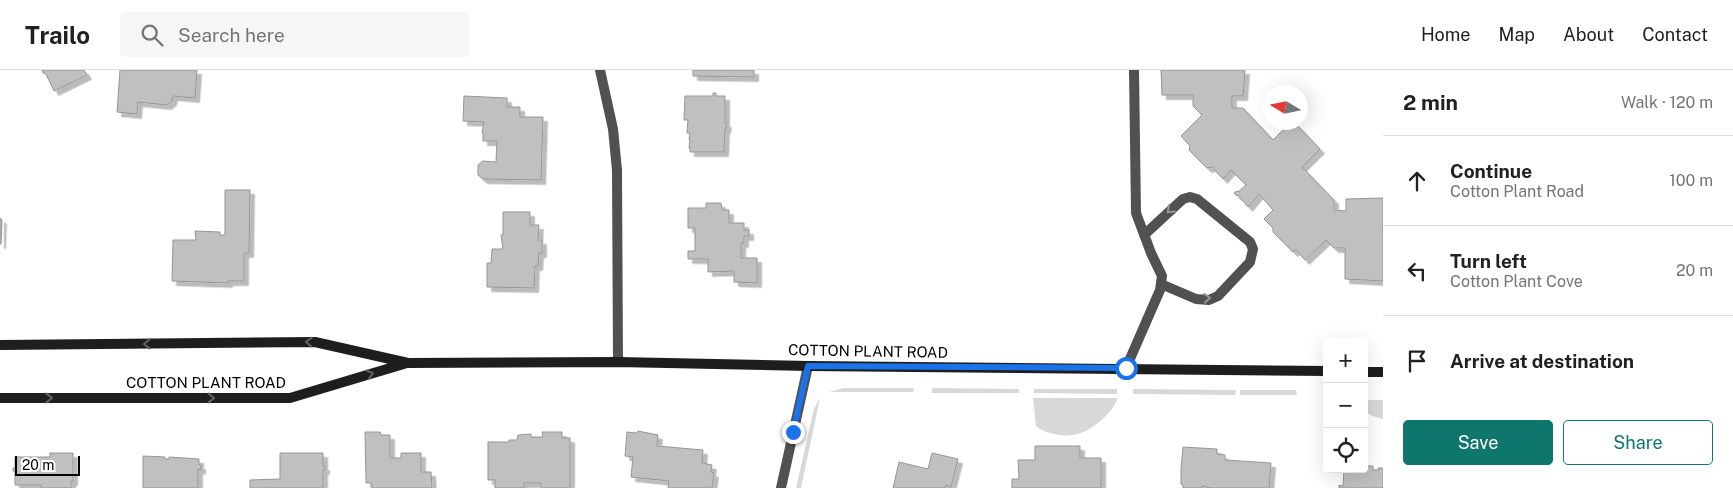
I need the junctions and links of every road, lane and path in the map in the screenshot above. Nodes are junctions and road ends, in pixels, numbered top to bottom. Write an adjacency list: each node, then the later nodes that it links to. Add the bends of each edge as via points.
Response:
1 (600, 70): 6 (street, via 613,128 616,170)
2 (1134, 70): 3 (street, via 1136,213)
3 (1144, 235): 4 (street, via 1162,276); 4 (street, one-way to 3, via 1196,299 1208,300 1218,296 1250,262 1253,249 1250,242 1196,199 1190,198 1183,199)
4 (1161, 284): 9 (street)
5 (0, 346): 7 (street, COTTON PLANT ROAD, one-way to 5, via 314,342)
6 (618, 362): 7 (street, COTTON PLANT ROAD); 8 (street, COTTON PLANT ROAD)
7 (408, 363): 13 (street, COTTON PLANT ROAD, one-way to 7, via 290,398)
8 (808, 366): 9 (street, COTTON PLANT ROAD); 14 (street)
9 (1126, 368): 10 (street, COTTON PLANT ROAD)
10 (1323, 371)
11 (1368, 372): 12 (street)
12 (1383, 372)
13 (0, 398)
14 (781, 488)

